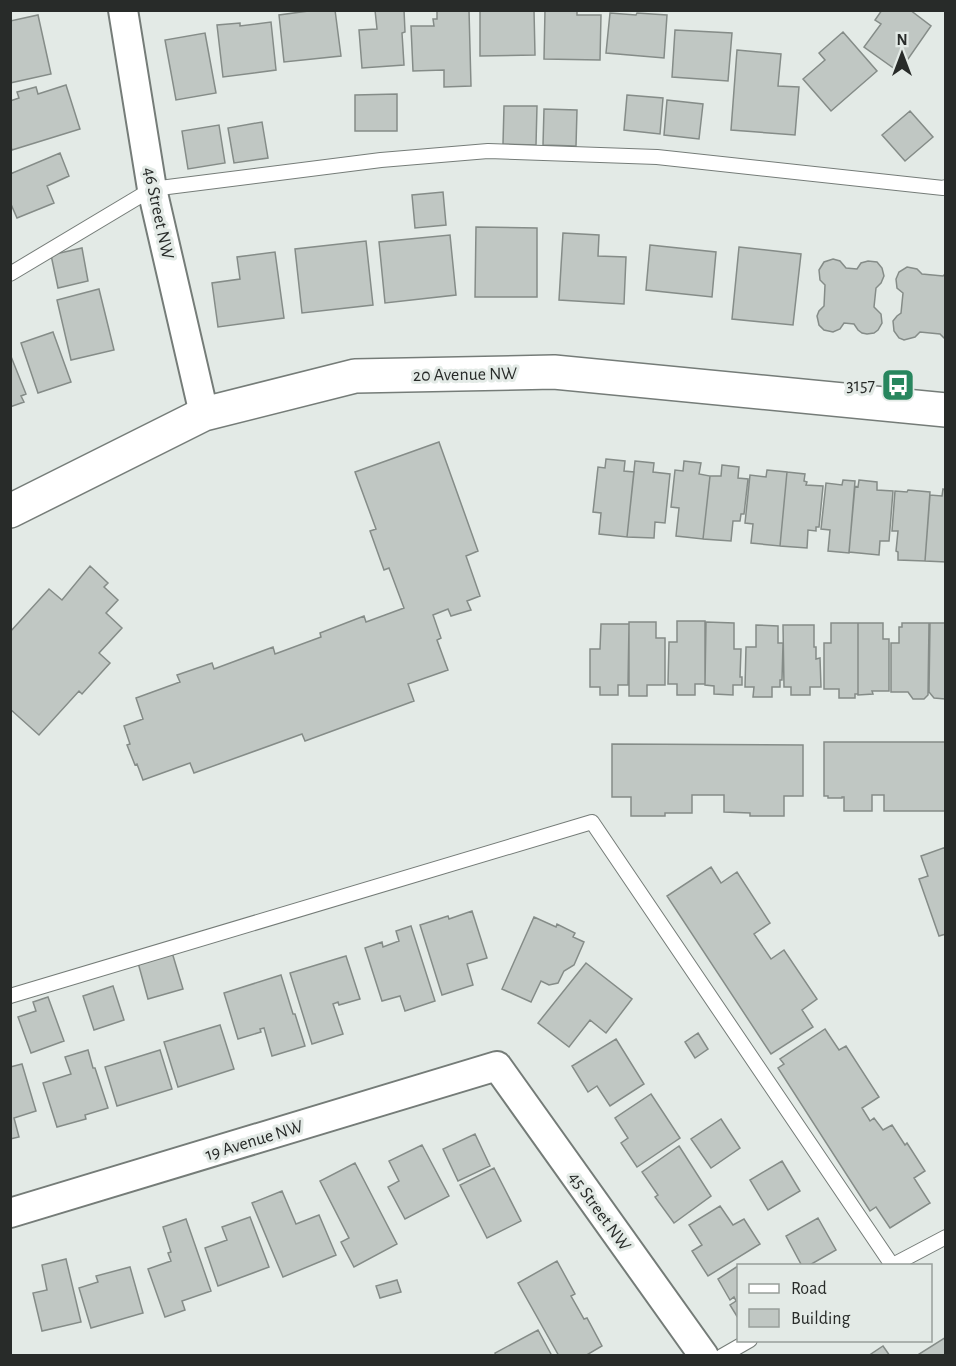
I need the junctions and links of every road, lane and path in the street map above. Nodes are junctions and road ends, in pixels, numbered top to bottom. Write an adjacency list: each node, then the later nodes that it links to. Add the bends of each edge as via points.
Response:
1 (123, 10): 3 (street, 46 Street NW)
2 (945, 187): 3 (lane, via 657,157 488,151 381,160)
3 (152, 189): 4 (lane); 6 (street, 46 Street NW)
4 (10, 274)
5 (945, 410): 6 (street, 20 Avenue NW, via 554,372 355,376)
6 (204, 414): 7 (street, 20 Avenue NW)
7 (10, 511)
8 (10, 996): 12 (lane, via 592,822)
9 (497, 1066): 10 (street, 19 Avenue NW); 15 (street, 45 Street NW)
10 (10, 1213)
11 (945, 1237): 13 (lane)
12 (891, 1264)
13 (894, 1264)
14 (748, 1342): 16 (lane)
15 (704, 1356)
16 (722, 1356)

